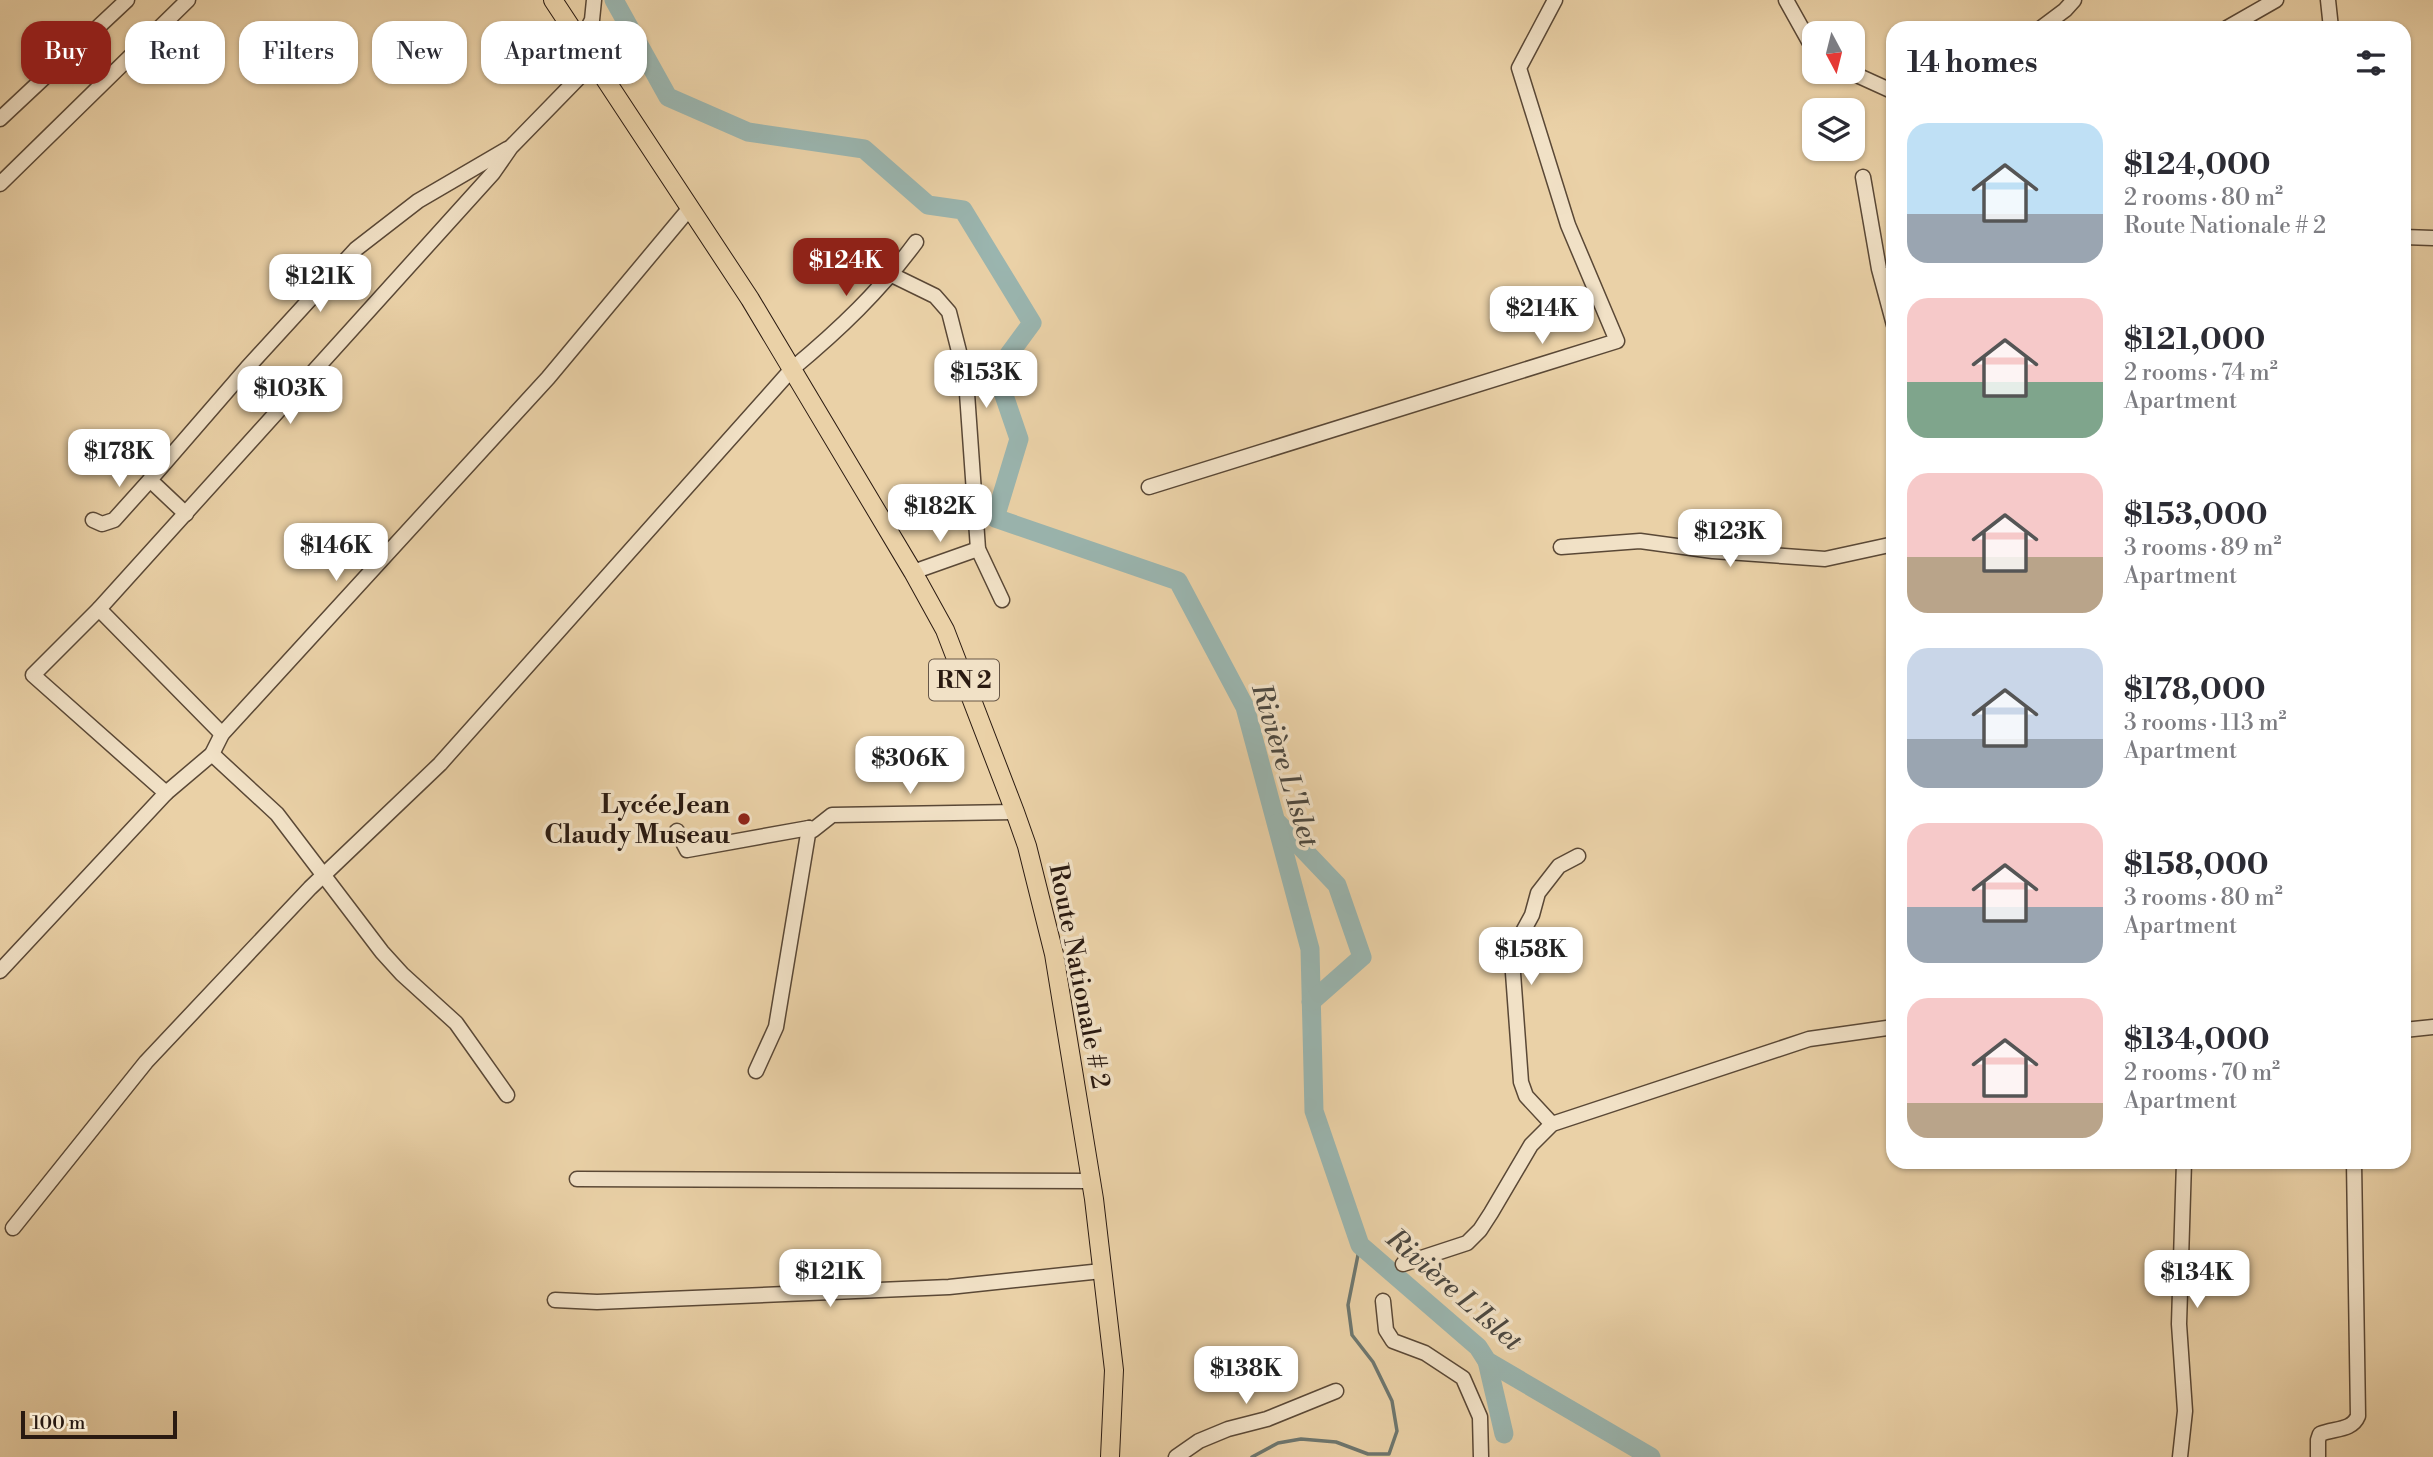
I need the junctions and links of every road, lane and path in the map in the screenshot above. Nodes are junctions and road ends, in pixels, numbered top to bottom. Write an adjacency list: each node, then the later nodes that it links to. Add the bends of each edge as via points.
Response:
1 (127, 0): 20 (street)
2 (188, 0): 23 (street)
3 (553, 0): 10 (main road, Route Nationale # 2 / RN 2)
4 (594, 0): 11 (street)
5 (1555, 0): 32 (street, via 1519,68 1568,225 1617,341)
6 (1786, 0): 15 (street)
7 (2074, 0): 12 (street)
8 (2276, 0): 13 (street)
9 (2328, 0): 14 (street)
10 (566, 21)
11 (591, 21)
12 (2050, 21)
13 (2239, 21)
14 (2330, 21)
15 (1802, 29)
16 (1866, 79): 19 (street)
17 (572, 84): 21 (street)
18 (607, 84): 24 (main road, Route Nationale # 2 / RN 2)
19 (1886, 88)
20 (0, 119)
21 (511, 147): 31 (street, via 418,201 356,249); 33 (street, via 493,173)
22 (1863, 177): 29 (street)
23 (0, 184)
24 (689, 209): 30 (main road, Route Nationale # 2 / RN 2); 41 (street, via 548,378)
25 (2411, 237): 26 (street)
26 (2433, 238)
27 (916, 242): 28 (street)
28 (891, 275): 30 (street, via 842,328); 37 (street, via 935,296 949,312 966,379)
29 (1886, 296)
30 (792, 369): 38 (main road, Route Nationale # 2 / RN 2); 48 (street, via 440,764)
31 (150, 480): 33 (street); 34 (street, via 114,520 102,524)
32 (1149, 487)
33 (186, 514): 40 (street)
34 (93, 520)
35 (1886, 546): 36 (street, via 1825,559 1640,541)
36 (1562, 547)
37 (978, 549): 38 (street); 39 (street)
38 (913, 572): 44 (main road, Route Nationale # 2 / RN 2, via 944,630)
39 (1002, 600)
40 (99, 609): 41 (street); 43 (street, via 33,675)
41 (222, 734): 42 (street)
42 (212, 754): 43 (street); 48 (street, via 277,814)
43 (166, 793): 49 (street)
44 (1014, 812): 45 (street, via 832,815 813,830); 59 (main road, Route Nationale # 2 / RN 2, via 1054,954)
45 (808, 828): 46 (street, via 687,850); 53 (street, via 776,1027)
46 (677, 831)
47 (1578, 856): 55 (street, via 1559,866 1538,893 1520,937 1513,973 1521,1082 1526,1096)
48 (324, 876): 54 (street, via 402,974 456,1023); 60 (street, via 146,1062)
49 (0, 971)
50 (2433, 1027): 52 (street)
51 (1886, 1028): 55 (street, via 1809,1039)
52 (2411, 1029)
53 (756, 1071)
54 (507, 1095)
55 (1552, 1125): 61 (street, via 1531,1145 1480,1230 1466,1243)
56 (2184, 1169): 69 (street, via 2179,1324 2185,1411)
57 (2354, 1169): 70 (street, via 2358,1416 2349,1427 2320,1434)
58 (577, 1179): 59 (street)
59 (1091, 1181): 62 (main road, Route Nationale # 2 / RN 2)
60 (13, 1228)
61 (1404, 1264)
62 (1102, 1271): 63 (street, via 949,1287); 66 (main road, Route Nationale # 2 / RN 2, via 1114,1370)
63 (555, 1300)
64 (1384, 1301): 68 (street, via 1386,1330 1393,1341 1425,1353 1463,1378 1480,1417)
65 (1336, 1391): 67 (street, via 1267,1419 1228,1429)
66 (1110, 1457)
67 (1176, 1457)
68 (1481, 1457)
69 (2180, 1457)
70 (2318, 1457)

